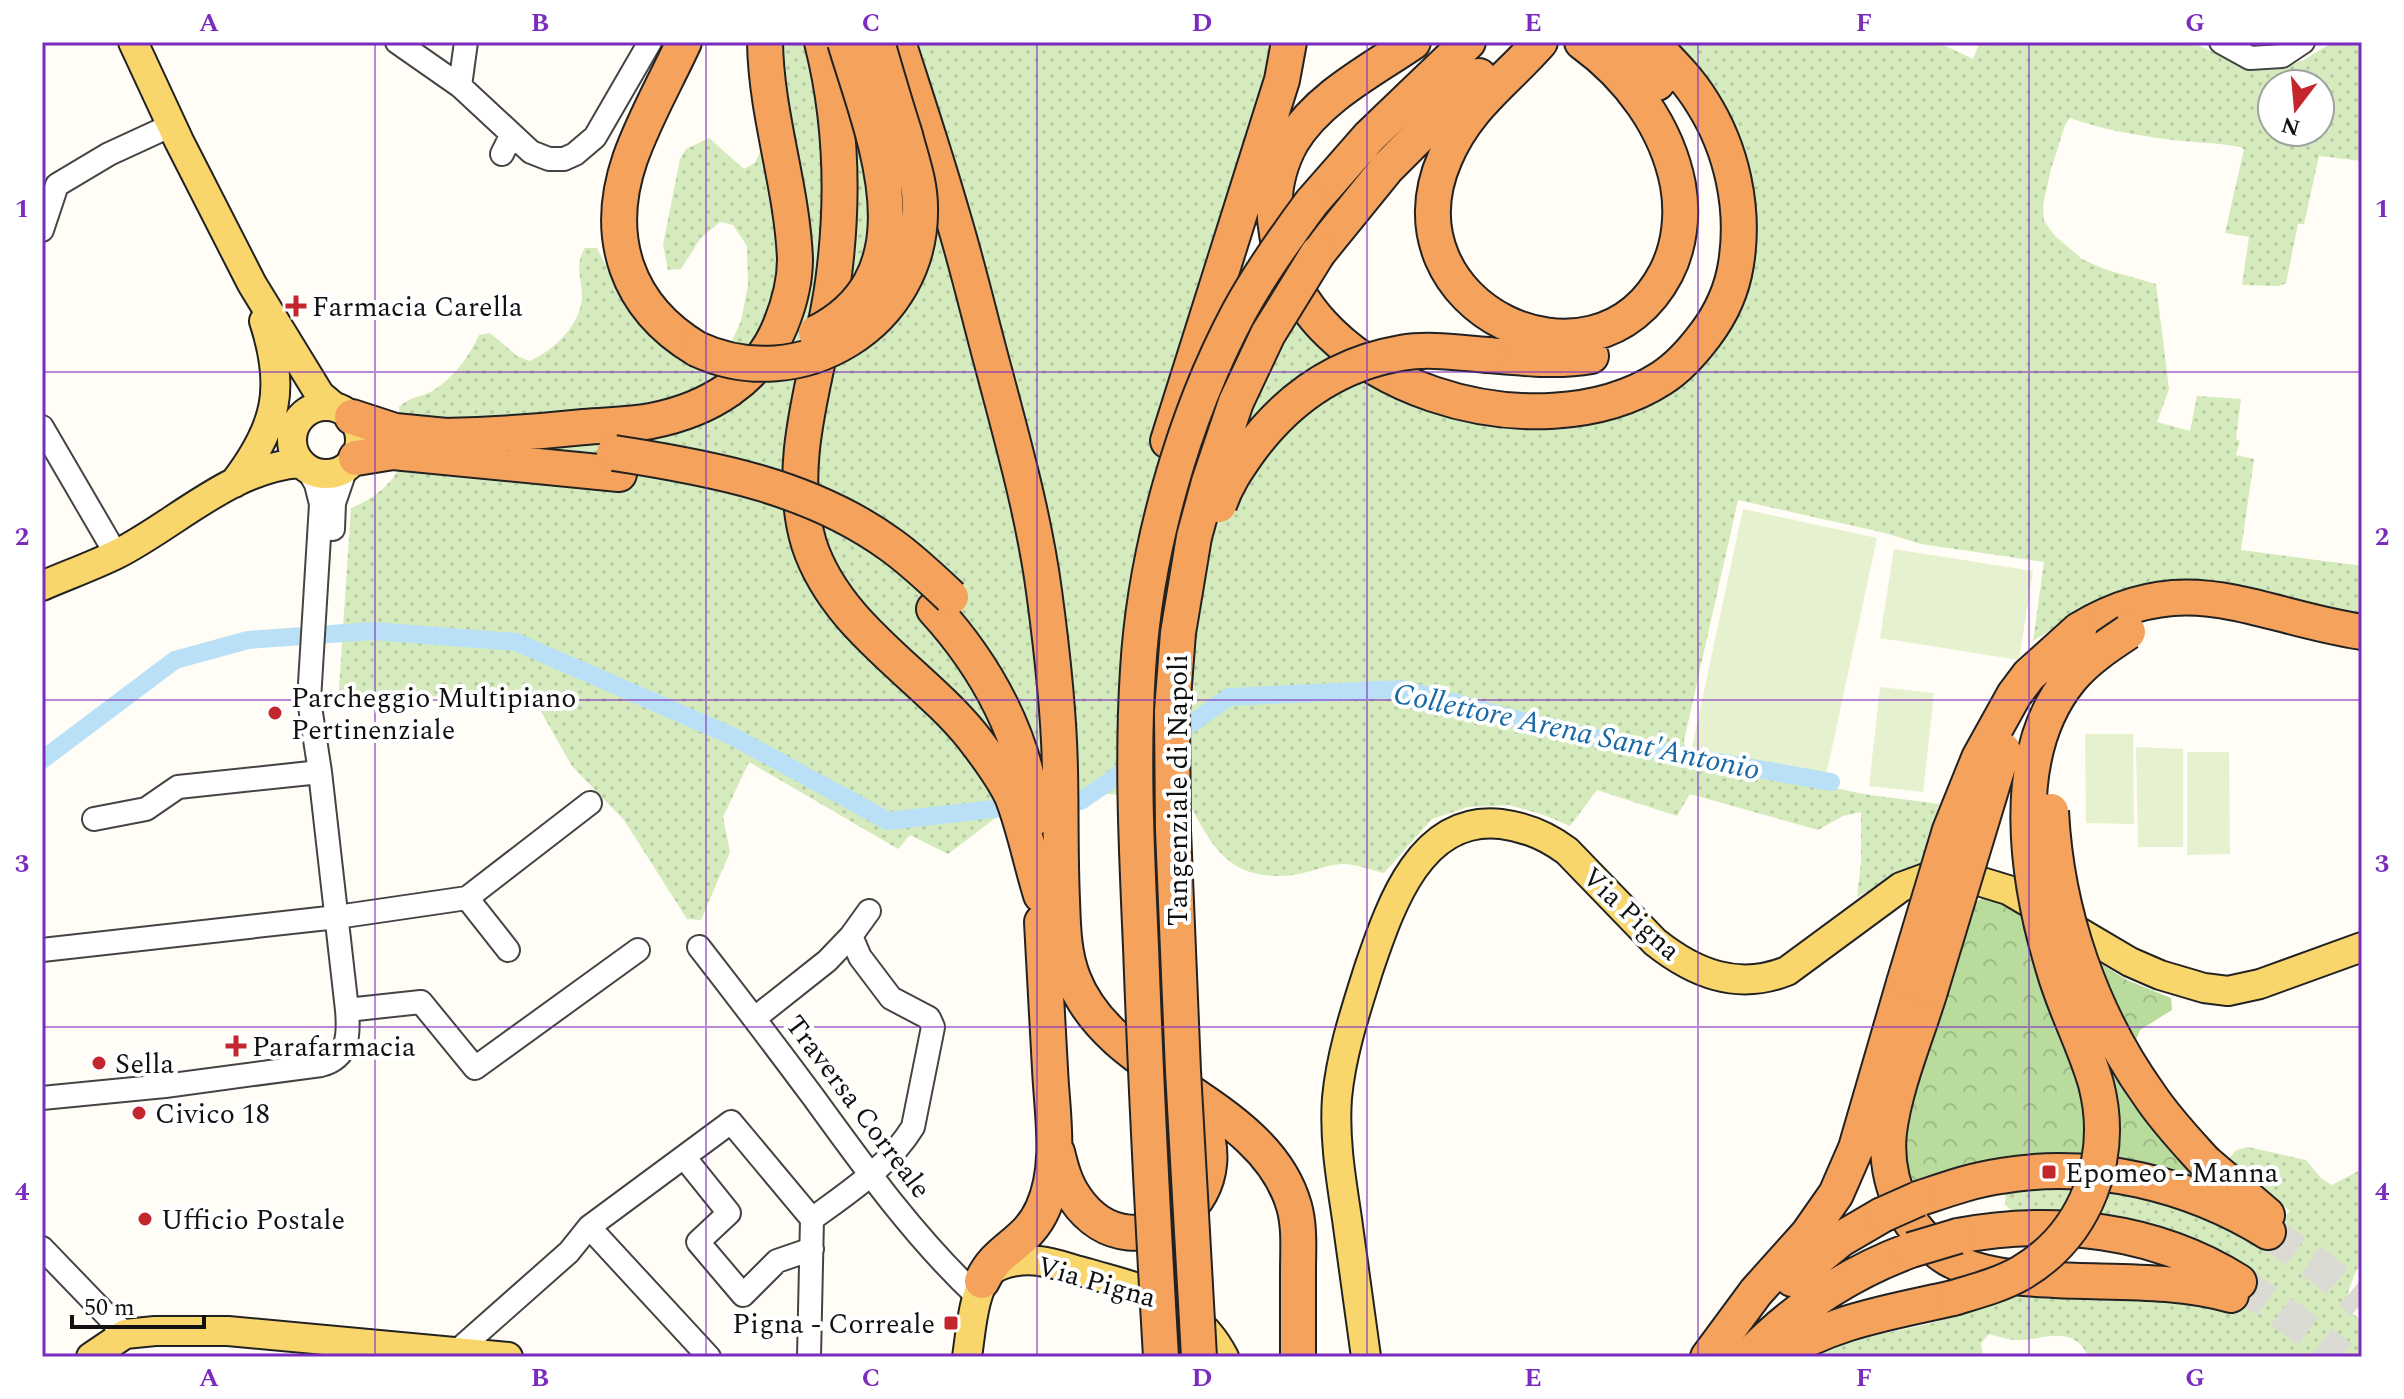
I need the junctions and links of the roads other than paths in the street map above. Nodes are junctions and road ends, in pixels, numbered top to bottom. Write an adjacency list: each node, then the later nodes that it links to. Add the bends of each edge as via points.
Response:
1 (133, 42): 23 (main road)
2 (397, 42): 22 (street)
3 (466, 42): 22 (street)
4 (650, 42): 22 (street, via 595,137 564,159 507,145)
5 (684, 42): 26 (highway, via 630,160 620,233 629,276 644,302 665,327)
6 (705, 42): 26 (highway, via 652,156 639,210 644,256 654,283)
7 (765, 42): 29 (highway, via 794,271 778,333 760,361 716,399 647,422)
8 (822, 42): 45 (highway, bridge, via 834,102 840,218 803,439 802,495 809,543 845,608 985,753 1012,797)
9 (845, 42): 26 (highway, bridge, via 886,195 884,244 872,278 837,321 798,340)
10 (877, 42): 26 (highway, bridge, via 919,191 919,227 901,284 861,331 807,359 776,365 726,361)
11 (898, 42): 44 (highway, via 954,220 1034,530 1057,708)
12 (1289, 42): 36 (highway, bridge, via 1282,80 1166,449 1148,532)
13 (1413, 42): 18 (highway, via 1316,112 1292,142 1273,202 1281,257 1304,306 1363,361 1449,399 1542,411 1622,397 1664,377 1697,346 1721,310 1736,270 1737,195 1721,139 1702,102)
14 (1468, 42): 36 (highway, Tangenziale di Napoli, bridge, via 1369,137 1312,202 1239,311 1209,374 1170,486)
15 (1540, 42): 21 (highway)
16 (1582, 42): 21 (highway, via 1650,113 1670,155 1679,195 1679,233 1659,286 1634,312 1603,329 1566,337 1527,332 1476,305 1443,262 1434,228 1445,159)
17 (1623, 42): 39 (highway, bridge, via 1669,101 1697,165 1701,239 1683,290 1661,318 1609,352 1567,359 1403,352 1358,365 1290,404 1234,472 1220,500)
18 (1651, 42)
19 (2221, 42): 20 (street, via 2250,58 2282,56)
20 (2303, 42)
21 (1508, 57): 39 (highway, Tangenziale di Napoli, bridge, via 1387,168 1318,253 1268,334 1236,402 1209,482 1182,602)
22 (460, 86)
23 (172, 125): 24 (street, via 57,185); 25 (main road)
24 (42, 230)
25 (252, 284): 27 (main road, via 320,395); 32 (main road, via 270,340 277,387 261,442)
26 (703, 340)
27 (342, 412): 29 (highway, via 395,431); 30 (main road, via 358,427 360,437); 31 (main road, via 322,406 296,423 291,444)
28 (42, 427): 33 (street)
29 (444, 436): 44 (highway, bridge, via 614,453 747,478 814,502 889,543 951,597 1009,675 1041,750)
30 (351, 463): 31 (main road, via 327,475); 40 (street, via 334,503 322,701); 45 (highway, via 393,452 676,483 789,514 866,554 911,586 943,618 999,701 1029,783)
31 (304, 466): 32 (main road, via 270,468); 40 (street, via 321,504 309,700)
32 (234, 483): 33 (main road)
33 (116, 554): 34 (main road)
34 (42, 586)
35 (2298, 620): 37 (highway, via 2203,611); 38 (highway); 55 (highway, bridge, via 2194,596 2149,601 2079,630 2029,675 1979,758 1950,830)
36 (1142, 627): 76 (highway, Tangenziale di Napoli, bridge, via 1137,833)
37 (2128, 632): 82 (highway, bridge, via 2069,699 2053,746 2055,852 2066,912 2109,1026 2149,1095 2205,1162 2272,1228 2146,1181 2049,1172 1968,1182 1918,1199 1852,1232 1813,1259); 84 (highway, bridge, via 2087,661 2059,695 2030,771 2031,847 2040,919 2101,1110 2102,1148 2095,1183 2062,1239 2019,1274 1953,1298 1846,1323)
38 (2362, 632)
39 (1175, 667): 77 (highway, Tangenziale di Napoli, bridge, via 1173,830)
40 (314, 724): 41 (street)
41 (320, 772): 43 (street, via 178,787 146,809); 48 (street)
42 (590, 803): 46 (street)
43 (94, 819)
44 (1060, 845): 58 (highway, via 1064,940 1077,986 1110,1033)
45 (1041, 895): 60 (highway)
46 (467, 898): 48 (street); 53 (street)
47 (869, 911): 49 (street)
48 (337, 917): 52 (street); 56 (street)
49 (851, 936): 57 (street); 62 (street, via 891,998 929,1018 933,1027 913,1127)
50 (699, 947): 57 (street, Traversa Correale)
51 (2362, 947): 81 (main road, Via Pigna, via 2260,984 2228,991 2204,988 2130,962 2008,890 1972,879 1931,876 1901,887 1787,971 1738,981 1700,971 1668,953 1551,839 1512,825 1459,829 1431,847 1398,895 1363,986 1337,1096 1339,1159)
52 (42, 950)
53 (508, 950)
54 (638, 950): 56 (street, via 475,1068 421,1002)
55 (1917, 987): 82 (highway, via 1836,1194); 83 (highway, bridge, via 1889,1131 1888,1163 1895,1194 1912,1226 1951,1261 1992,1274 2235,1289 2221,1271 2178,1251 2099,1231 2033,1227 1958,1236 1911,1250 1867,1268 1780,1326)
56 (347, 1010): 59 (street, via 348,1043 329,1063)
57 (755, 1018): 62 (street, Traversa Correale)
58 (1166, 1075): 60 (highway, bridge, via 1192,1105 1210,1148 1208,1173 1196,1201 1178,1220 1140,1232 1105,1224 1074,1197); 67 (highway, via 1250,1139 1281,1176 1295,1211)
59 (42, 1098)
60 (1054, 1141): 68 (highway, via 1044,1207 1026,1235 992,1261)
61 (684, 1157): 63 (street, via 731,1122); 64 (street); 66 (street, via 729,1213 698,1242 743,1295 777,1261)
62 (870, 1176): 63 (street); 68 (street, Traversa Correale, via 957,1278)
63 (812, 1219): 66 (street)
64 (589, 1227): 70 (street, via 569,1252); 73 (street)
65 (42, 1248): 69 (street)
66 (812, 1249): 74 (street)
67 (1298, 1264): 79 (highway); 80 (highway)
68 (980, 1289): 75 (main road); 78 (main road, Via Pigna, via 1003,1264 1037,1260 1166,1299 1208,1333)
69 (125, 1334): 70 (main road, via 228,1331); 71 (main road)
70 (456, 1352): 72 (main road)
71 (91, 1357)
72 (508, 1357)
73 (709, 1357)
74 (809, 1357)
75 (967, 1357)
76 (1161, 1357)
77 (1199, 1357)
78 (1224, 1357)
79 (1298, 1357)
80 (1311, 1357)
81 (1366, 1357)
82 (1709, 1357)
83 (1748, 1357)
84 (1776, 1357)

